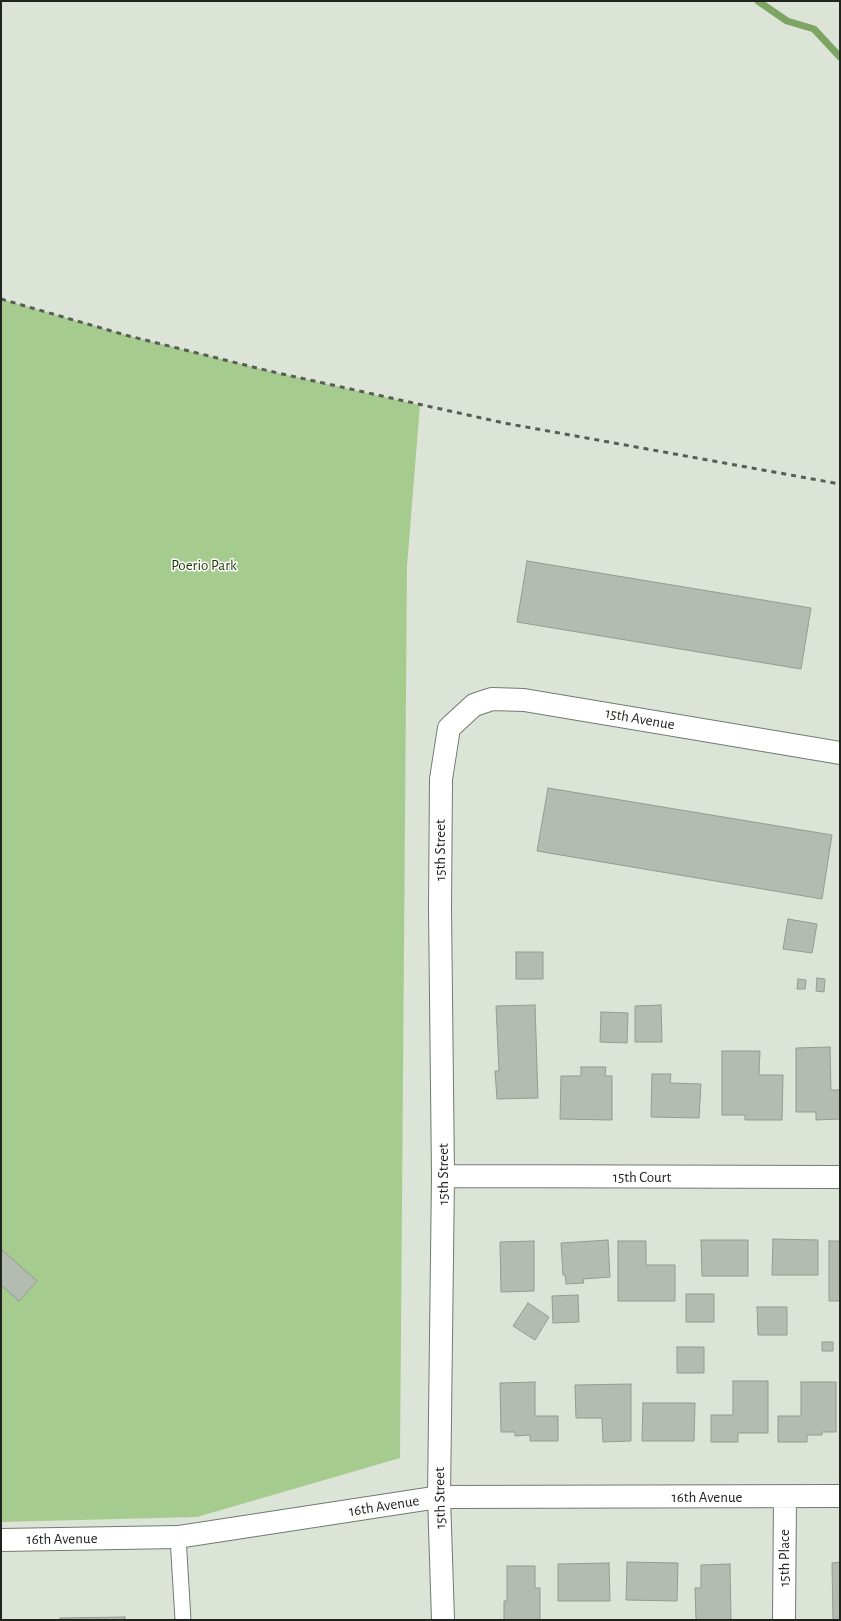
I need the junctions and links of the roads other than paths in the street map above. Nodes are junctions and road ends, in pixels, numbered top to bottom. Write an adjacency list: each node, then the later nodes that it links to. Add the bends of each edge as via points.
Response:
1 (449, 728): 2 (street, 15th Avenue, via 474,705 492,699 524,700); 3 (street, 15th Street, via 441,779)
2 (840, 753)
3 (443, 1176): 4 (street, 15th Court); 6 (street, 15th Street)
4 (840, 1177)
5 (840, 1496): 7 (street, 16th Avenue)
6 (439, 1497): 7 (street, 16th Avenue); 8 (street, 16th Avenue); 11 (street, 15th Street)
7 (785, 1497): 12 (street, 15th Place)
8 (178, 1537): 9 (street, 16th Avenue); 10 (lane)
9 (1, 1540)
10 (183, 1620)
11 (443, 1620)
12 (784, 1620)

